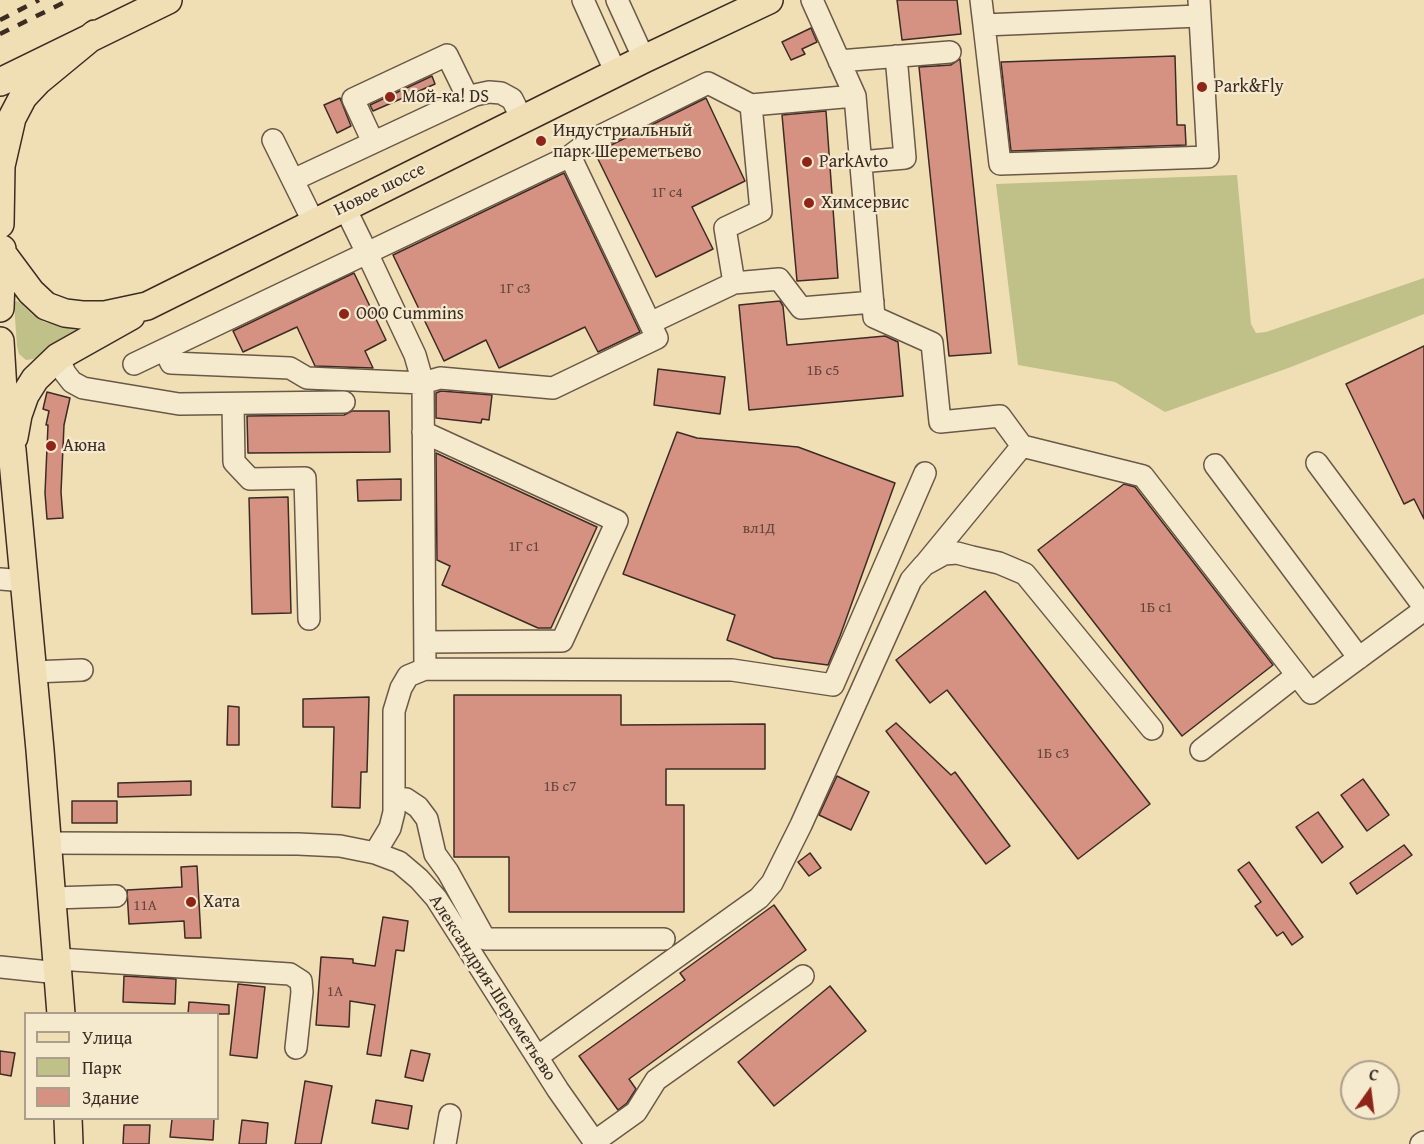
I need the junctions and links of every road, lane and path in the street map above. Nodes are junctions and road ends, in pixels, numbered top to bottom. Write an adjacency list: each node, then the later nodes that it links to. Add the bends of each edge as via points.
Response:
1 (168, 0): 9 (main road)
2 (583, 0): 14 (street)
3 (617, 0): 12 (street)
4 (769, 0): 12 (main road, Новое шоссе)
5 (812, 0): 13 (street)
6 (981, 0): 8 (street)
7 (1199, 8): 8 (street); 8 (street, via 1208,157 1000,164)
8 (984, 25)
9 (95, 34): 15 (main road); 27 (main road, via 38,81 23,97 12,118 1,166)
10 (950, 52): 11 (street)
11 (896, 56): 13 (street); 23 (street, via 905,158)
12 (644, 59): 14 (main road, Новое шоссе)
13 (839, 61): 16 (street)
14 (616, 73): 19 (main road, Новое шоссе)
15 (0, 82)
16 (855, 96): 18 (street); 23 (street)
17 (468, 98): 19 (street, via 501,93 512,99); 21 (street); 21 (street, via 447,55 353,99)
18 (751, 105): 22 (street, via 708,83 590,141); 29 (street, via 761,211 725,228)
19 (522, 120): 25 (main road, Новое шоссе)
20 (273, 140): 24 (street)
21 (373, 142): 24 (street)
22 (570, 156): 28 (street); 33 (street)
23 (861, 162): 30 (street)
24 (292, 180): 26 (street)
25 (345, 208): 26 (main road, Новое шоссе); 28 (street)
26 (314, 223): 31 (main road, Новое шоссе)
27 (1, 235): 31 (main road, Новое шоссе, via 31,292 46,306 82,315 105,315); 32 (main road)
28 (367, 253): 35 (street); 38 (street, via 415,355)
29 (734, 283): 30 (street, via 779,279 801,309); 33 (street)
30 (873, 302): 42 (street, via 874,317 932,343 940,422 1000,416)
31 (147, 306): 36 (main road)
32 (0, 308)
33 (650, 323): 38 (street, via 657,338 553,388 440,378)
34 (0, 341): 43 (main road)
35 (165, 350): 37 (street); 38 (street, via 171,363 290,368 307,378)
36 (58, 357): 40 (street, via 72,382 83,388 179,404); 43 (main road, via 25,395)
37 (134, 364)
38 (423, 383): 41 (street)
39 (344, 402): 40 (street)
40 (233, 404): 50 (street, via 234,462 250,479 305,478)
41 (423, 432): 51 (street); 51 (street, via 617,521 562,640)
42 (1022, 446): 47 (street); 56 (street, via 1143,476)
43 (8, 456): 48 (main road)
44 (1317, 463): 49 (street)
45 (1215, 465): 52 (street)
46 (925, 473): 53 (street, via 833,685 732,670)
47 (924, 565): 57 (street, via 944,554 957,553 1025,574); 70 (street, via 911,580 772,883 759,898)
48 (12, 580): 55 (main road)
49 (1424, 608): 52 (street)
50 (309, 619)
51 (425, 642): 53 (street)
52 (1359, 658): 56 (street, via 1311,693)
53 (425, 669): 59 (street, via 408,676 394,711)
54 (81, 670): 55 (street)
55 (33, 672): 60 (main road)
56 (1297, 675): 58 (street)
57 (1152, 729)
58 (1201, 750)
59 (394, 798): 61 (street, via 390,828); 64 (street, via 406,799 427,819 435,854 485,939)
60 (48, 843): 61 (street, Александрия-Шереметьево, via 298,844); 63 (main road)
61 (375, 853): 70 (street, Александрия-Шереметьево, via 399,862 436,898)
62 (116, 896): 63 (street)
63 (53, 898): 66 (main road)
64 (664, 939)
65 (0, 966): 66 (street)
66 (58, 966): 68 (main road); 69 (street, via 290,974 301,981 302,992)
67 (803, 976): 73 (street, via 656,1080 636,1112)
68 (61, 1012)
69 (296, 1048)
70 (537, 1057): 73 (street, Александрия-Шереметьево)
71 (450, 1115): 75 (street)
72 (68, 1120): 74 (main road)
73 (595, 1143)
74 (69, 1144)
75 (445, 1144)

